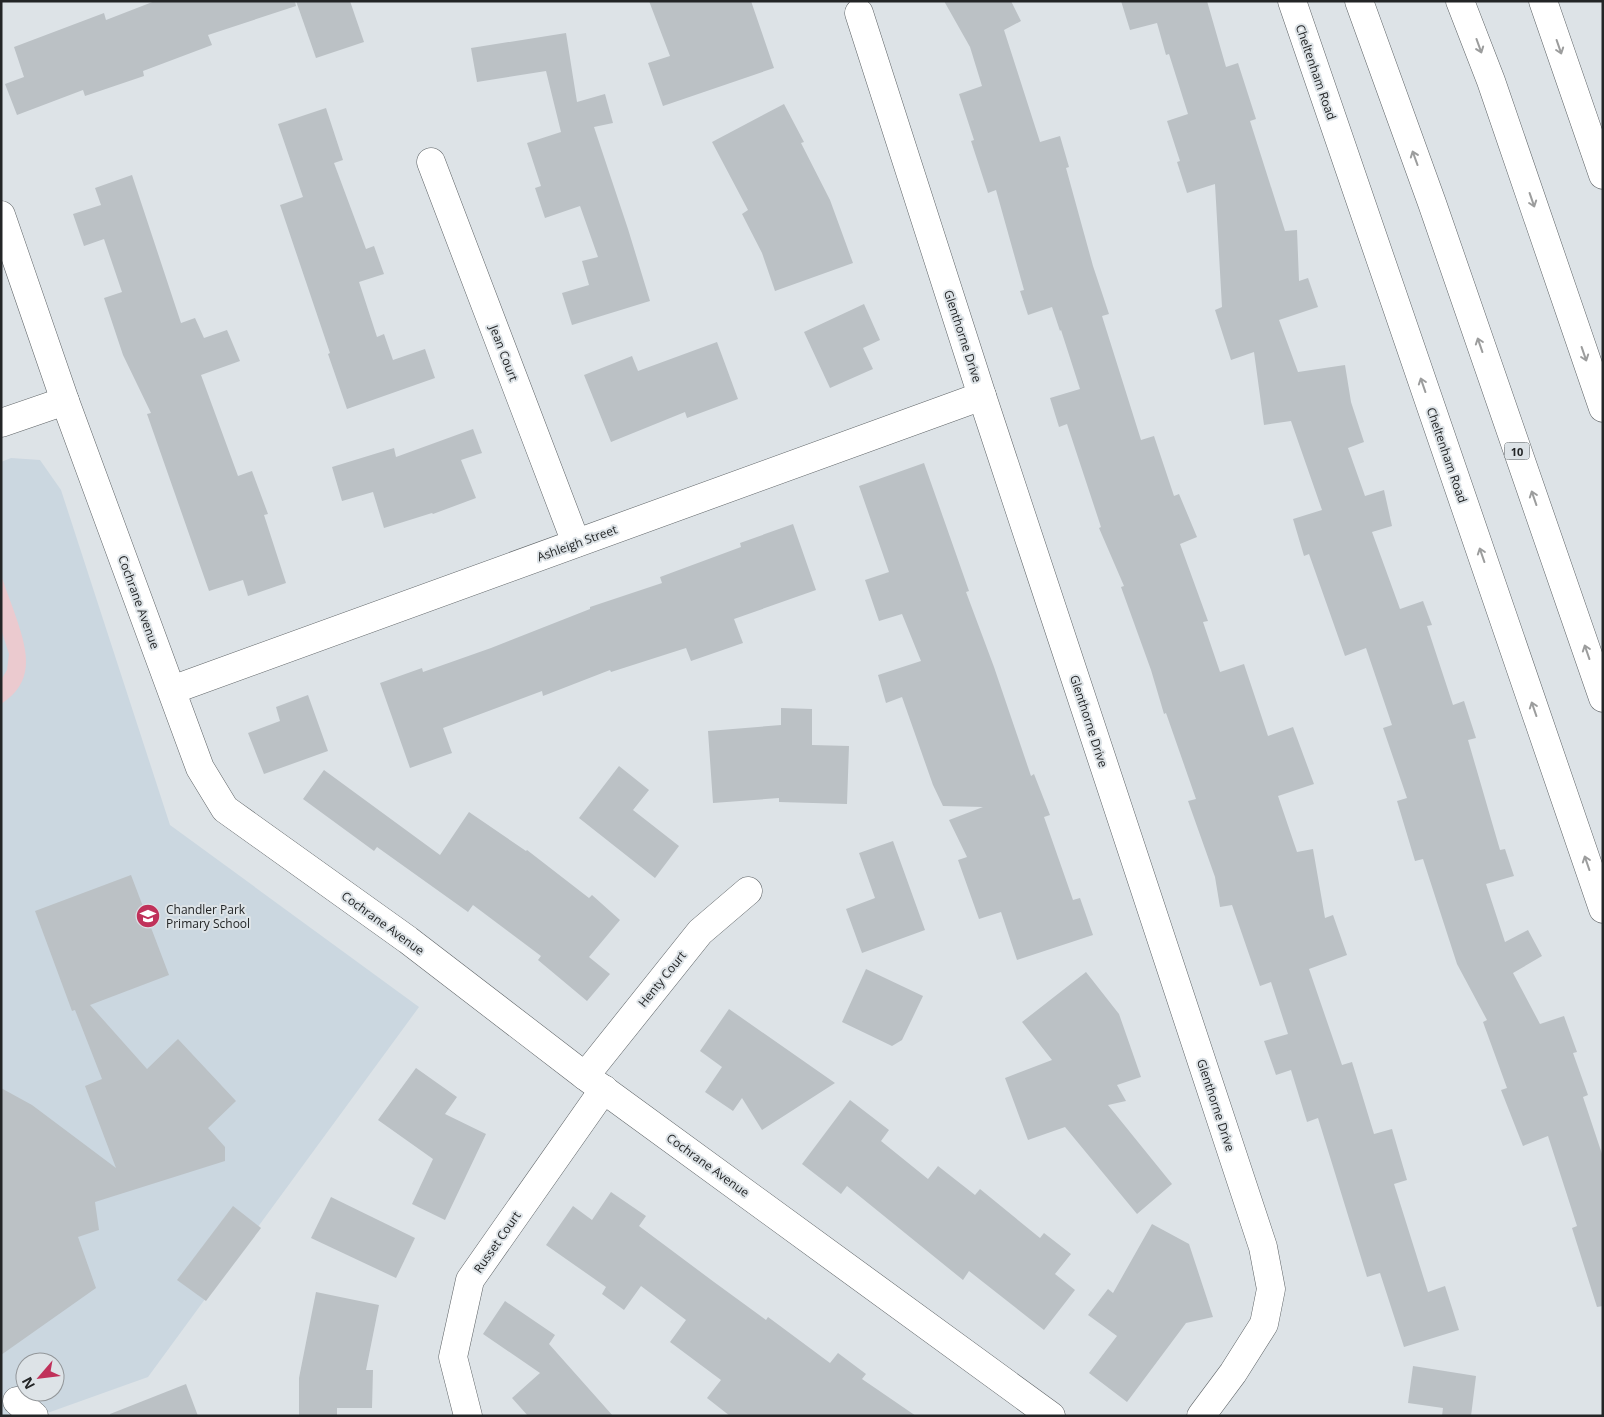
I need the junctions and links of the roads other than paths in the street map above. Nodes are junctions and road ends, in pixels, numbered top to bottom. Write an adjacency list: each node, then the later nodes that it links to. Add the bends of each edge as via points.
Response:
1 (1292, 1): 17 (street, Cheltenham Road, one-way to 1)
2 (1359, 1): 15 (street, 10, one-way to 2)
3 (1460, 1): 11 (street, one-way to 11, via 1491,81)
4 (1543, 1): 7 (street, one-way to 7)
5 (859, 13): 9 (street, Glenthorne Drive)
6 (431, 162): 13 (street, Jean Court)
7 (1603, 175)
8 (1, 215): 10 (street, Cochrane Avenue)
9 (982, 396): 13 (street, Ashleigh Street); 21 (street, Glenthorne Drive, via 1263,1247 1271,1289 1264,1324)
10 (65, 401): 12 (street); 14 (street, Cochrane Avenue)
11 (1603, 408)
12 (1, 424)
13 (576, 543): 14 (street, Ashleigh Street)
14 (172, 690): 18 (street, Cochrane Avenue, via 200,768 225,809 408,940)
15 (1603, 698)
16 (748, 891): 18 (street, Henty Court, via 700,932)
17 (1603, 909)
18 (594, 1083): 19 (street, Russet Court, via 470,1280 453,1356); 20 (street, Cochrane Avenue)
19 (468, 1416)
20 (1051, 1416)
21 (1201, 1416)

